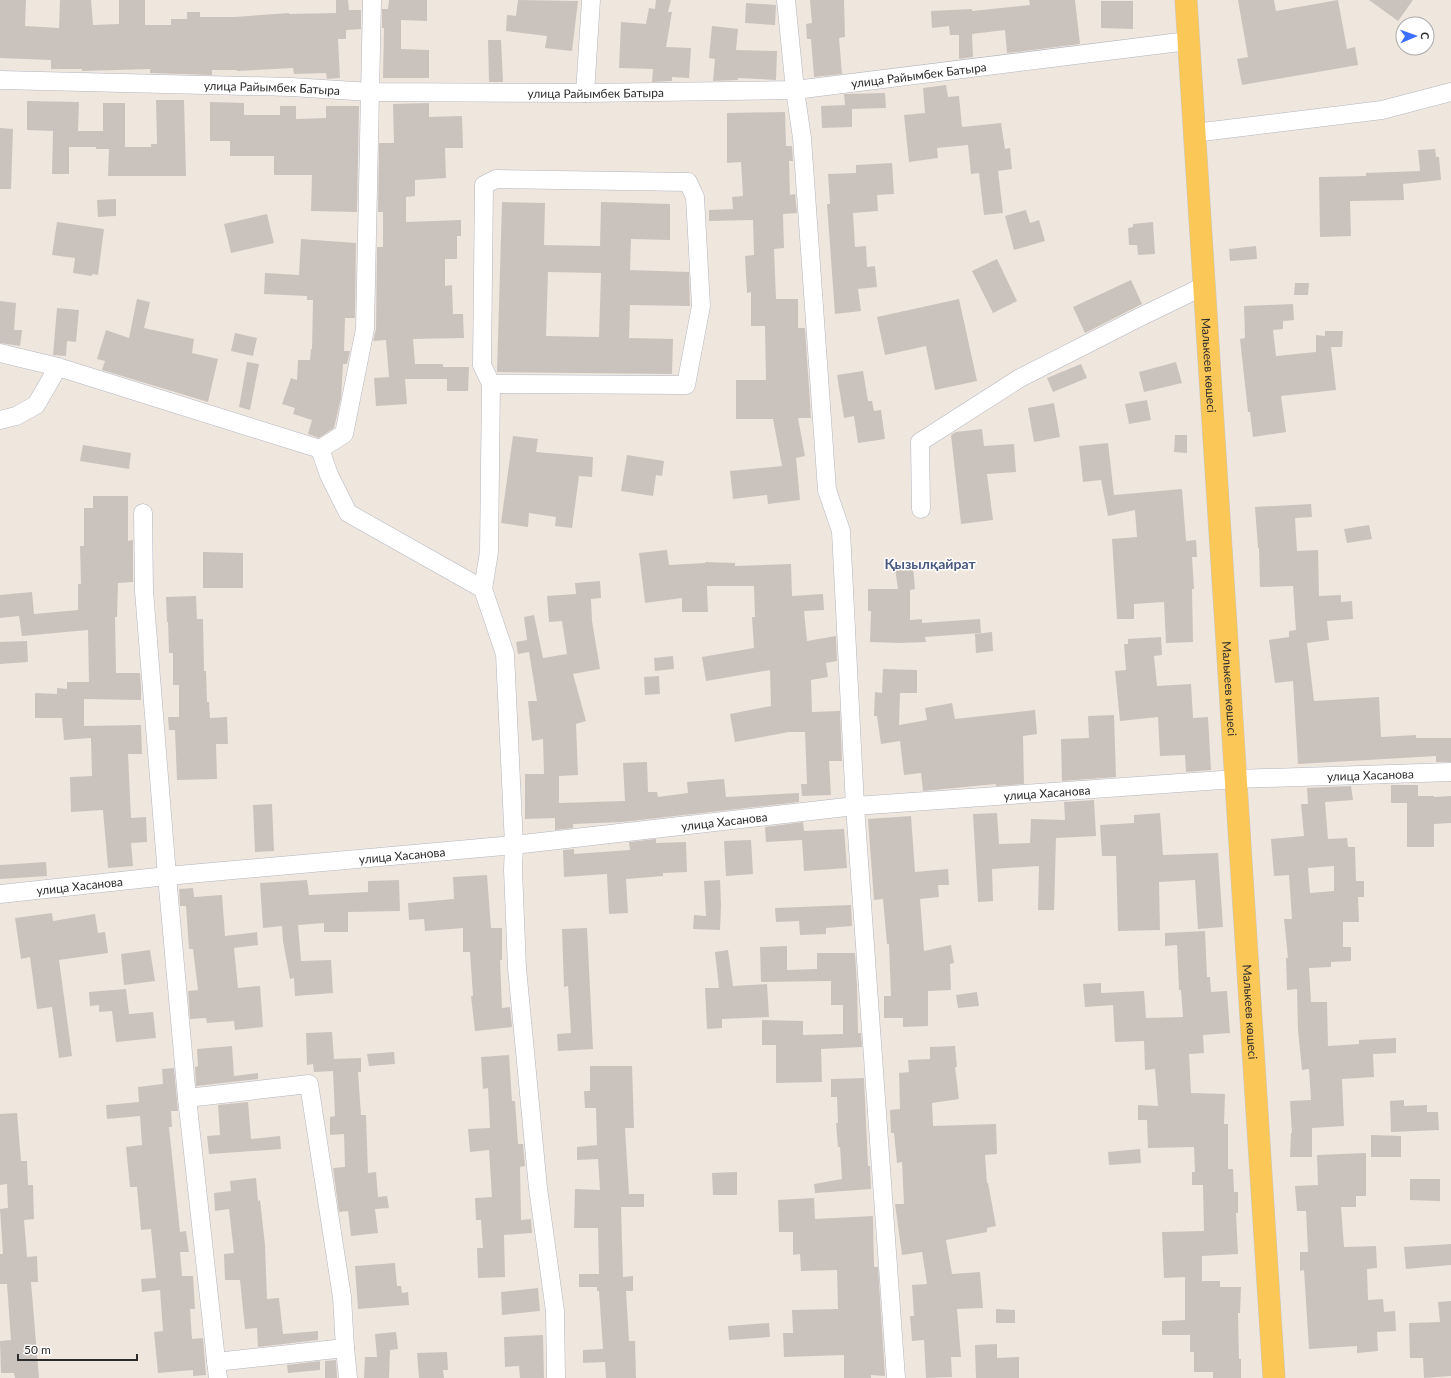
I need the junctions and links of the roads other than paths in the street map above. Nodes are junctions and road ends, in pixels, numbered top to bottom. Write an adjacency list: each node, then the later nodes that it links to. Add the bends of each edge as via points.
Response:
1 (372, 0): 8 (street)
2 (591, 0): 10 (street)
3 (786, 0): 7 (street)
4 (1186, 0): 5 (main road, Малькеев көшесі)
5 (1188, 42): 7 (street, улица Райымбек Батыра); 11 (main road, Малькеев көшесі)
6 (0, 80): 8 (street, улица Райымбек Батыра, via 291,87)
7 (795, 90): 10 (street, улица Райымбек Батыра); 23 (street, via 802,138 826,490 841,531)
8 (371, 92): 10 (street, улица Райымбек Батыра); 17 (street, via 365,330 344,434)
9 (1451, 92): 11 (street, via 1382,110)
10 (585, 93)
11 (1194, 133): 12 (main road, Малькеев көшесі)
12 (1204, 286): 18 (street, via 1020,378 920,442); 22 (main road, Малькеев көшесі)
13 (0, 353): 14 (street)
14 (58, 367): 16 (street, via 36,405 16,416); 17 (street)
15 (491, 384): 15 (street, via 482,365 484,185 496,179 688,182 695,197 701,306 686,385); 20 (street, via 489,552)
16 (0, 420)
17 (320, 449): 20 (street, via 329,475 348,513)
18 (921, 509)
19 (144, 513): 25 (street, via 144,591)
20 (483, 589): 24 (street, via 505,654)
21 (1451, 772): 22 (street, улица Хасанова)
22 (1236, 779): 23 (street, улица Хасанова); 33 (main road, Малькеев көшесі)
23 (855, 806): 24 (street, улица Хасанова); 32 (street)
24 (514, 845): 25 (street, улица Хасанова); 31 (street, via 517,968 538,1188 555,1311)
25 (167, 876): 26 (street, улица Хасанова); 27 (street)
26 (0, 894)
27 (187, 1098): 28 (street, via 309,1084 342,1298); 29 (street)
28 (345, 1348): 29 (street); 30 (street)
29 (217, 1370)
30 (348, 1378)
31 (556, 1378)
32 (896, 1378)
33 (1274, 1378)

